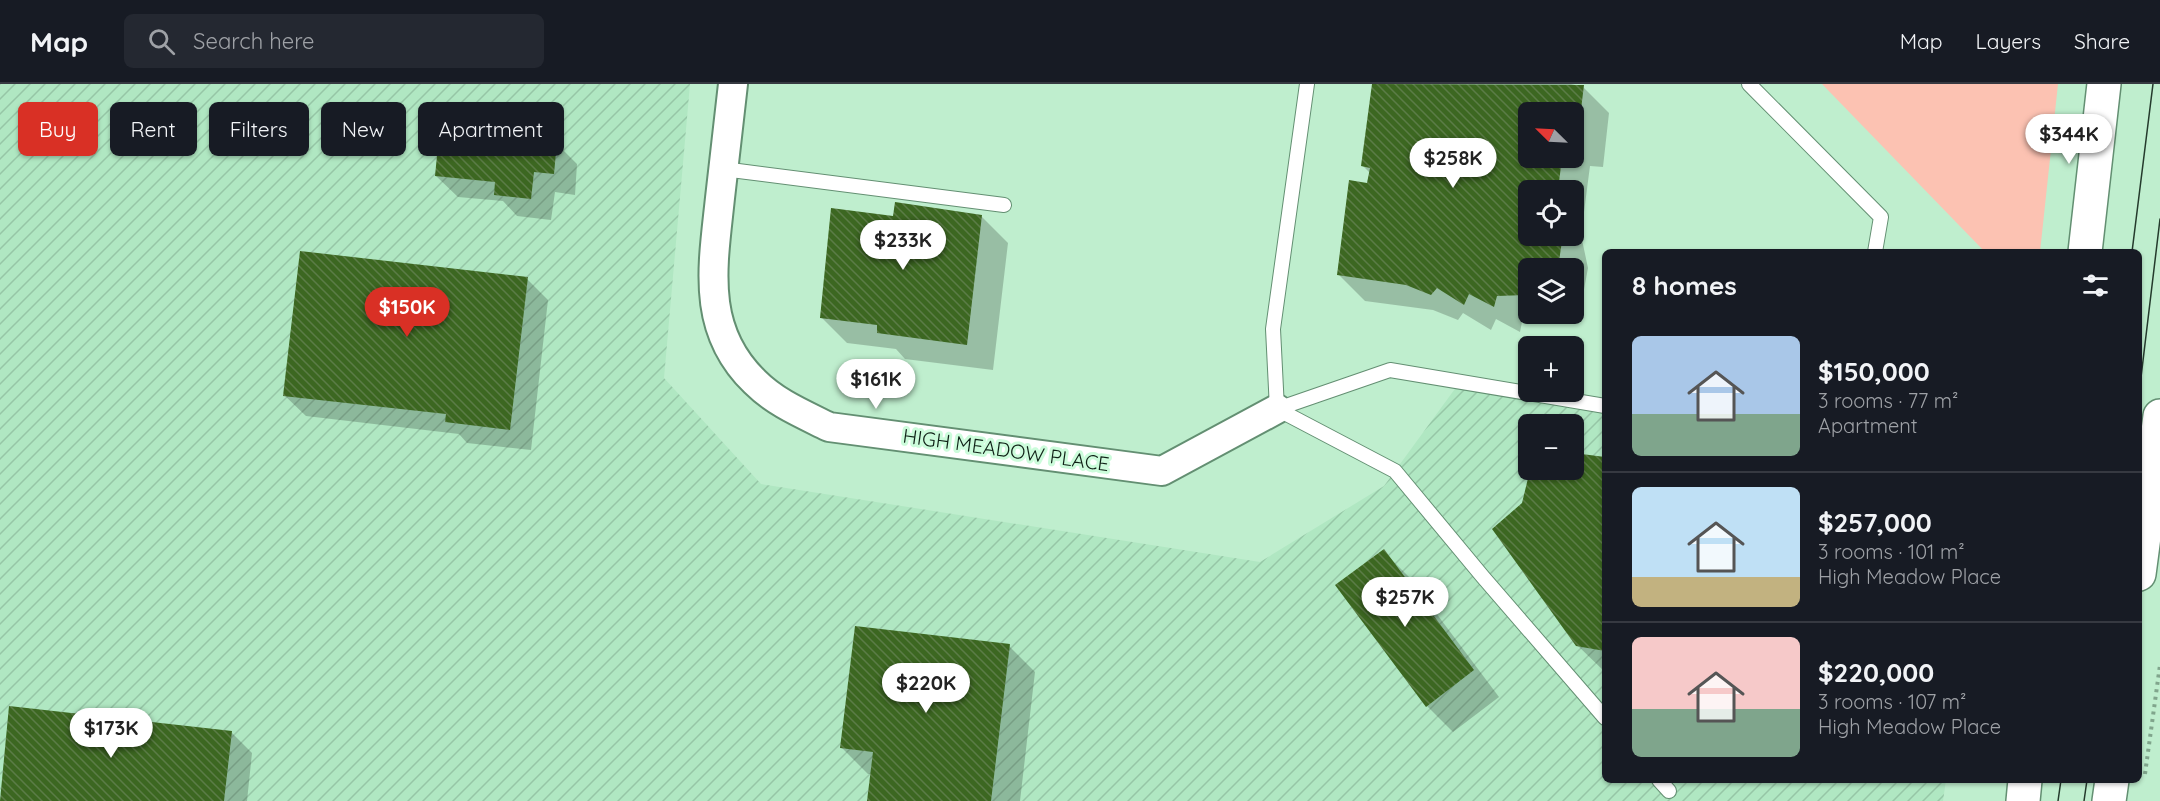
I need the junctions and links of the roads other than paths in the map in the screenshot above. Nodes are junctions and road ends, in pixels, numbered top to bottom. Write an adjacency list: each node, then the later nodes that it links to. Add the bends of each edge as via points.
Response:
1 (733, 84): 5 (street, HIGH MEADOW PLACE)
2 (1307, 84): 10 (lane, via 1273,329)
3 (1749, 84): 7 (lane, via 1881,217)
4 (2104, 84): 8 (main road)
5 (723, 169): 6 (lane); 10 (street, HIGH MEADOW PLACE, via 712,283 723,335 736,359 764,390 829,427 1162,471)
6 (1004, 205)
7 (1876, 249)
8 (2085, 249)
9 (1602, 405): 10 (lane, via 1390,370)
10 (1276, 409): 13 (lane, via 1395,471)
11 (2160, 416): 12 (main road)
12 (2142, 551)
13 (1602, 715)
14 (1662, 783): 17 (lane)
15 (2025, 783): 18 (main road)
16 (2112, 783): 19 (main road)
17 (1669, 791)
18 (2023, 801)
19 (2109, 801)

